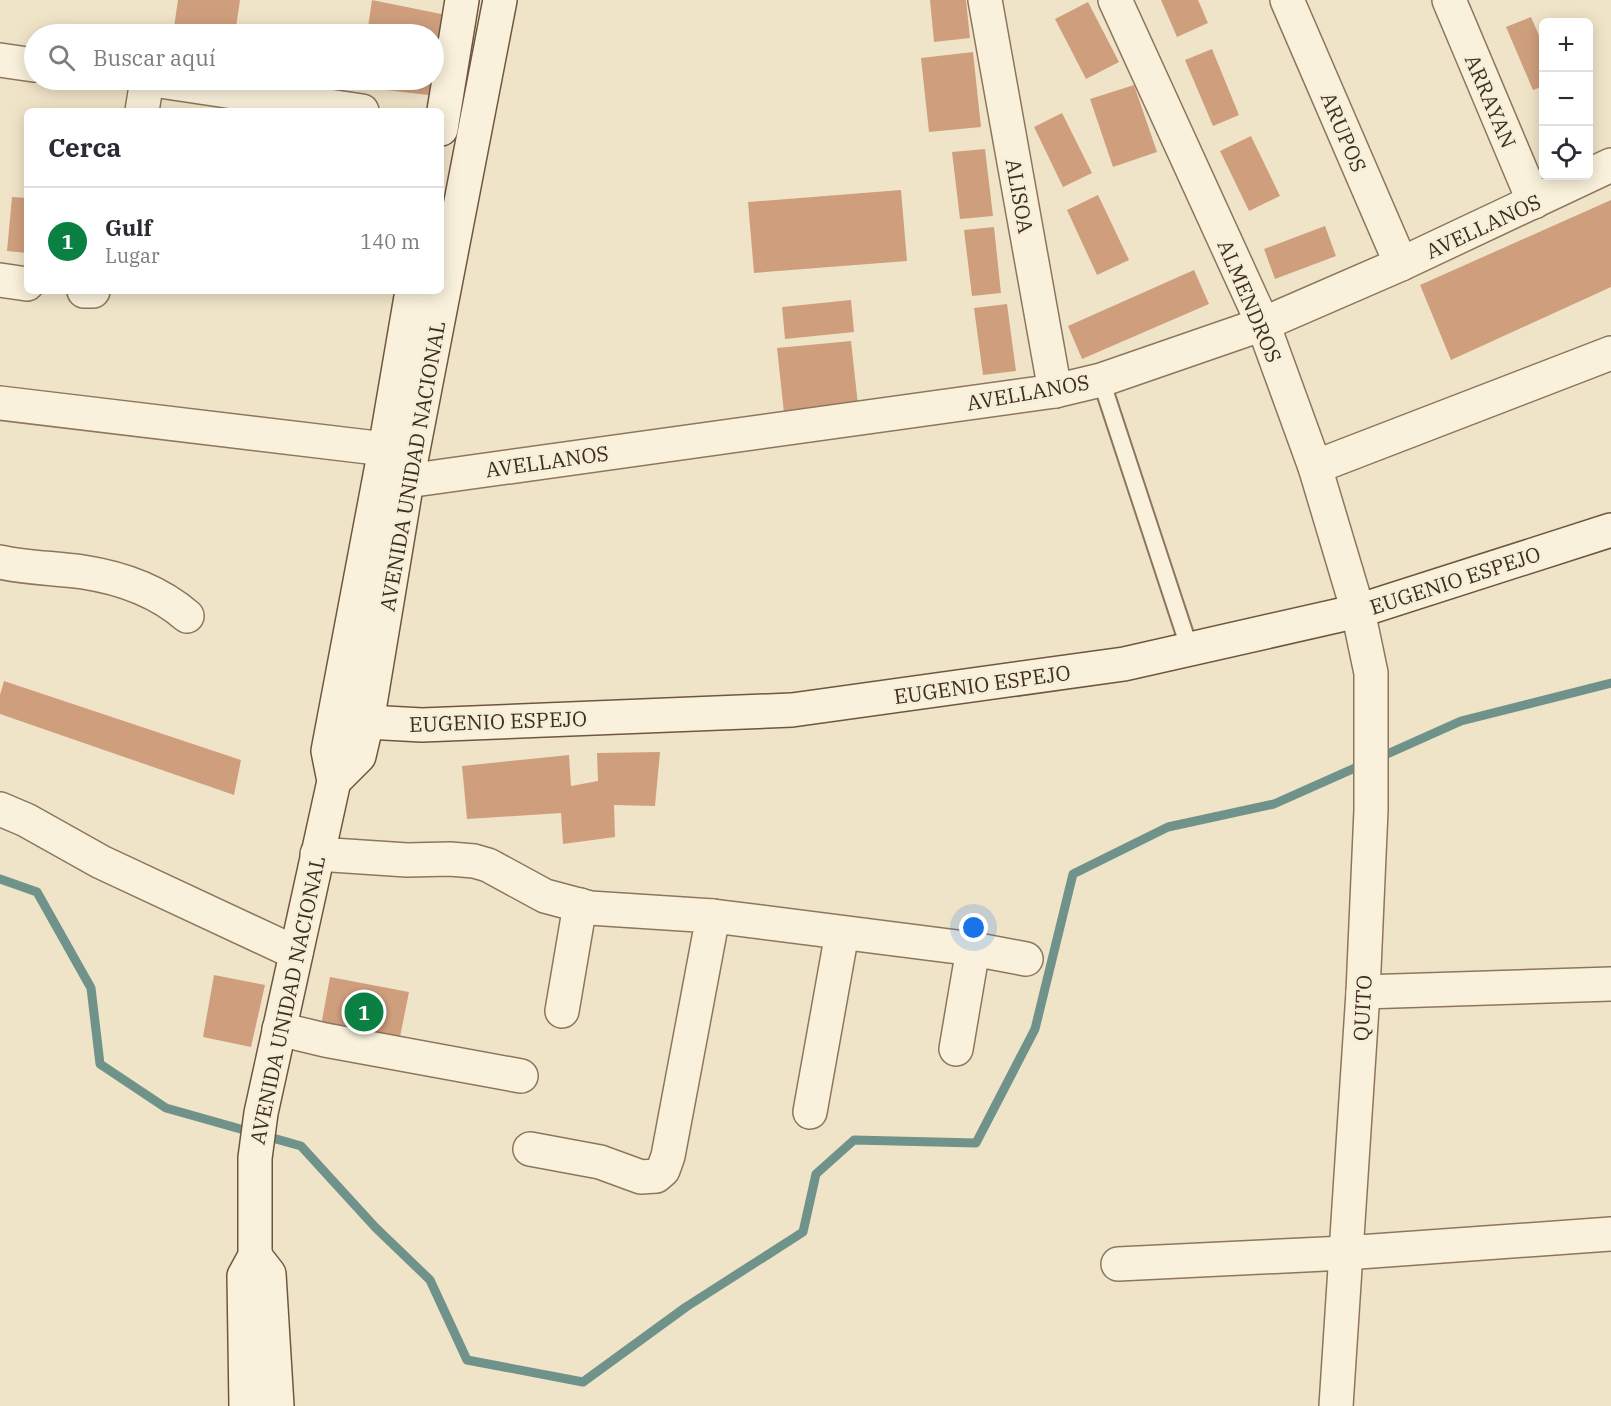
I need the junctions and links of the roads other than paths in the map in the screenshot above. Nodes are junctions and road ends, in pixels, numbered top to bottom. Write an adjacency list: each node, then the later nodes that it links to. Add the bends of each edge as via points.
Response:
1 (462, 0): 13 (street)
2 (500, 0): 19 (street, AVENIDA UNIDAD NACIONAL)
3 (985, 0): 25 (street, ALISOA)
4 (1115, 0): 22 (street, ALMENDROS)
5 (1287, 0): 16 (street, ARUPOS)
6 (1449, 0): 15 (street, ARRAYAN)
7 (0, 60): 8 (street)
8 (24, 64)
9 (145, 90): 11 (street)
10 (220, 90): 12 (street)
11 (142, 108)
12 (342, 108)
13 (444, 108)
14 (1611, 165): 15 (street, AVELLANOS)
15 (1534, 202): 16 (street, AVELLANOS)
16 (1401, 264): 22 (street, AVELLANOS)
17 (0, 280): 18 (street)
18 (24, 284)
19 (444, 289)
20 (411, 294): 27 (street, AVENIDA UNIDAD NACIONAL)
21 (443, 294): 29 (street, AVENIDA UNIDAD NACIONAL)
22 (1263, 324): 24 (street, AVELLANOS); 28 (street, ALMENDROS)
23 (1611, 354): 28 (street)
24 (1101, 380): 25 (street, AVELLANOS); 34 (lane)
25 (1055, 391): 29 (street, AVELLANOS)
26 (0, 403): 27 (street)
27 (385, 449): 35 (street, AVENIDA UNIDAD NACIONAL)
28 (1315, 467): 32 (street, ALMENDROS)
29 (407, 480): 36 (street, AVENIDA UNIDAD NACIONAL)
30 (1611, 530): 32 (street, EUGENIO ESPEJO)
31 (0, 562): 33 (street, via 120,581 159,595)
32 (1358, 611): 34 (street, EUGENIO ESPEJO); 46 (street, QUITO, via 1371,673 1371,810)
33 (187, 616)
34 (1190, 650): 36 (street, EUGENIO ESPEJO, via 1124,664 792,710 422,725)
35 (335, 716): 36 (street, EUGENIO ESPEJO); 37 (street, AVENIDA UNIDAD NACIONAL, via 328,751)
36 (367, 722): 37 (street, AVENIDA UNIDAD NACIONAL, via 359,756)
37 (334, 781): 39 (street, AVENIDA UNIDAD NACIONAL)
38 (0, 809): 44 (street, via 101,862)
39 (317, 854): 40 (street, via 474,861 545,896); 44 (street, AVENIDA UNIDAD NACIONAL)
40 (579, 905): 41 (street); 48 (street)
41 (712, 915): 42 (street); 53 (street, via 663,1170 656,1176 641,1177 600,1162)
42 (842, 933): 43 (street); 52 (street)
43 (973, 949): 45 (street); 50 (street)
44 (296, 954): 49 (street, AVENIDA UNIDAD NACIONAL)
45 (1026, 959)
46 (1364, 982): 47 (street); 55 (street, QUITO)
47 (1611, 984)
48 (562, 1011)
49 (279, 1029): 51 (street); 56 (street, AVENIDA UNIDAD NACIONAL, via 255,1158)
50 (956, 1049)
51 (521, 1076)
52 (810, 1112)
53 (530, 1149)
54 (1611, 1234): 55 (street)
55 (1345, 1253): 57 (street); 60 (street, QUITO)
56 (255, 1256): 58 (street, AVENIDA UNIDAD NACIONAL, via 244,1276); 59 (street, AVENIDA UNIDAD NACIONAL, via 269,1274)
57 (1118, 1264)
58 (246, 1406)
59 (277, 1406)
60 (1336, 1406)

